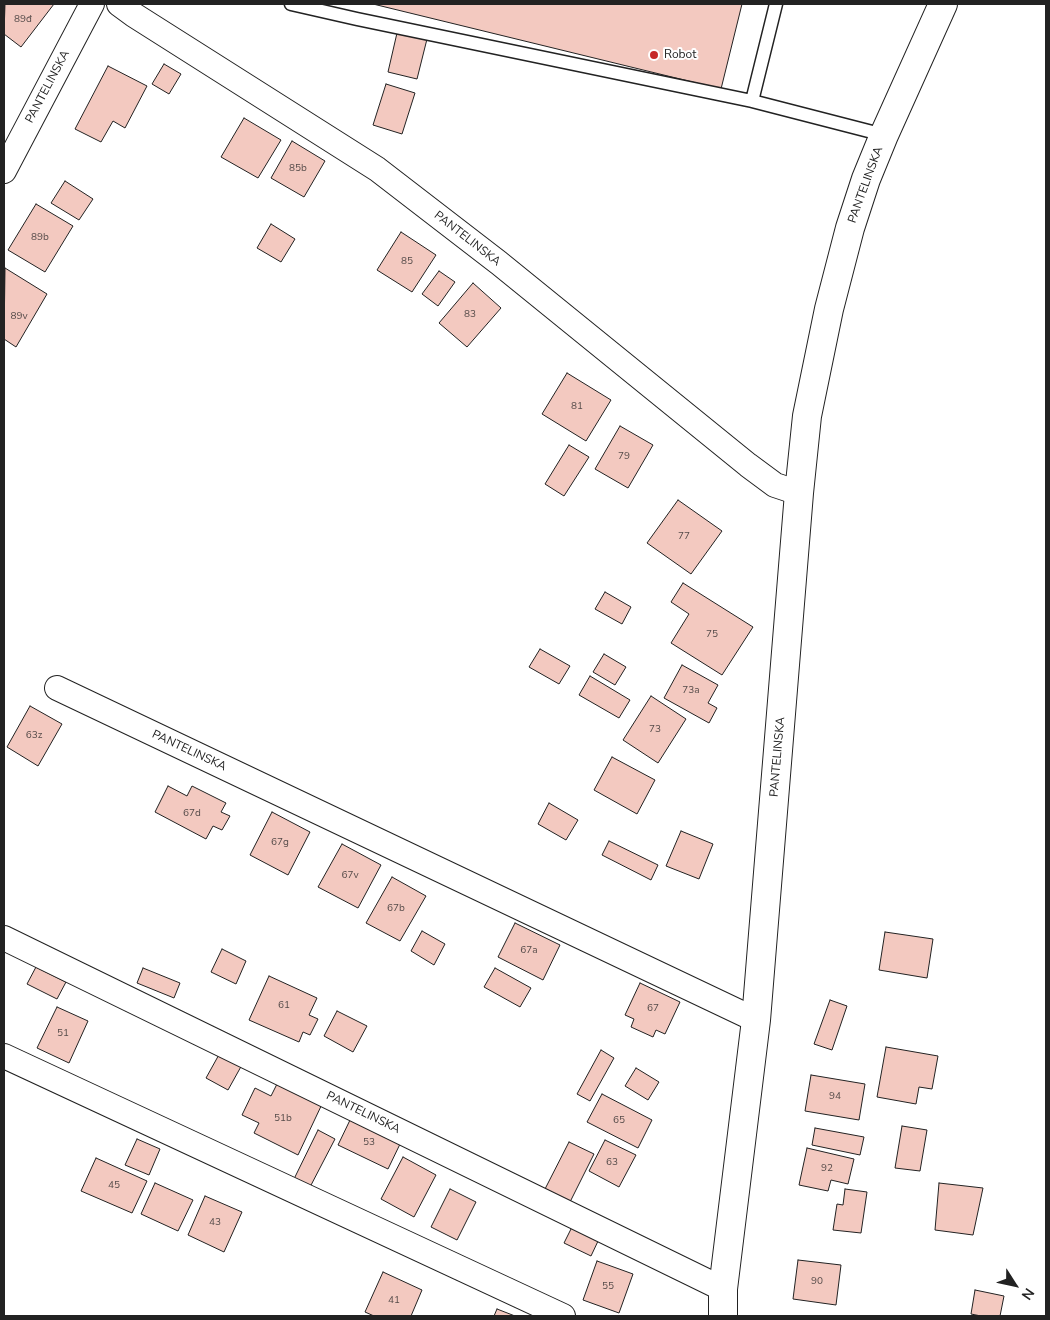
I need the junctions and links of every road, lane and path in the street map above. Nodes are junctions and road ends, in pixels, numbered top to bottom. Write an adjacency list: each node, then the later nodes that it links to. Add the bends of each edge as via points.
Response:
1 (92, 4): 8 (street, PANTELINSKA)
2 (119, 4): 9 (street, PANTELINSKA, via 377,170 499,263 748,466 775,485)
3 (291, 4): 6 (lane)
4 (776, 4): 6 (lane)
5 (943, 4): 7 (main road, PANTELINSKA)
6 (752, 101): 7 (lane)
7 (884, 135): 9 (main road, PANTELINSKA, via 850,228 829,310 807,416)
8 (4, 171)
9 (800, 493): 12 (main road, PANTELINSKA)
10 (57, 688): 12 (street, PANTELINSKA)
11 (4, 938): 14 (street, PANTELINSKA)
12 (756, 1020): 14 (main road, PANTELINSKA)
13 (4, 1056): 15 (street)
14 (723, 1289): 16 (main road, PANTELINSKA)
15 (563, 1316)
16 (723, 1316)

